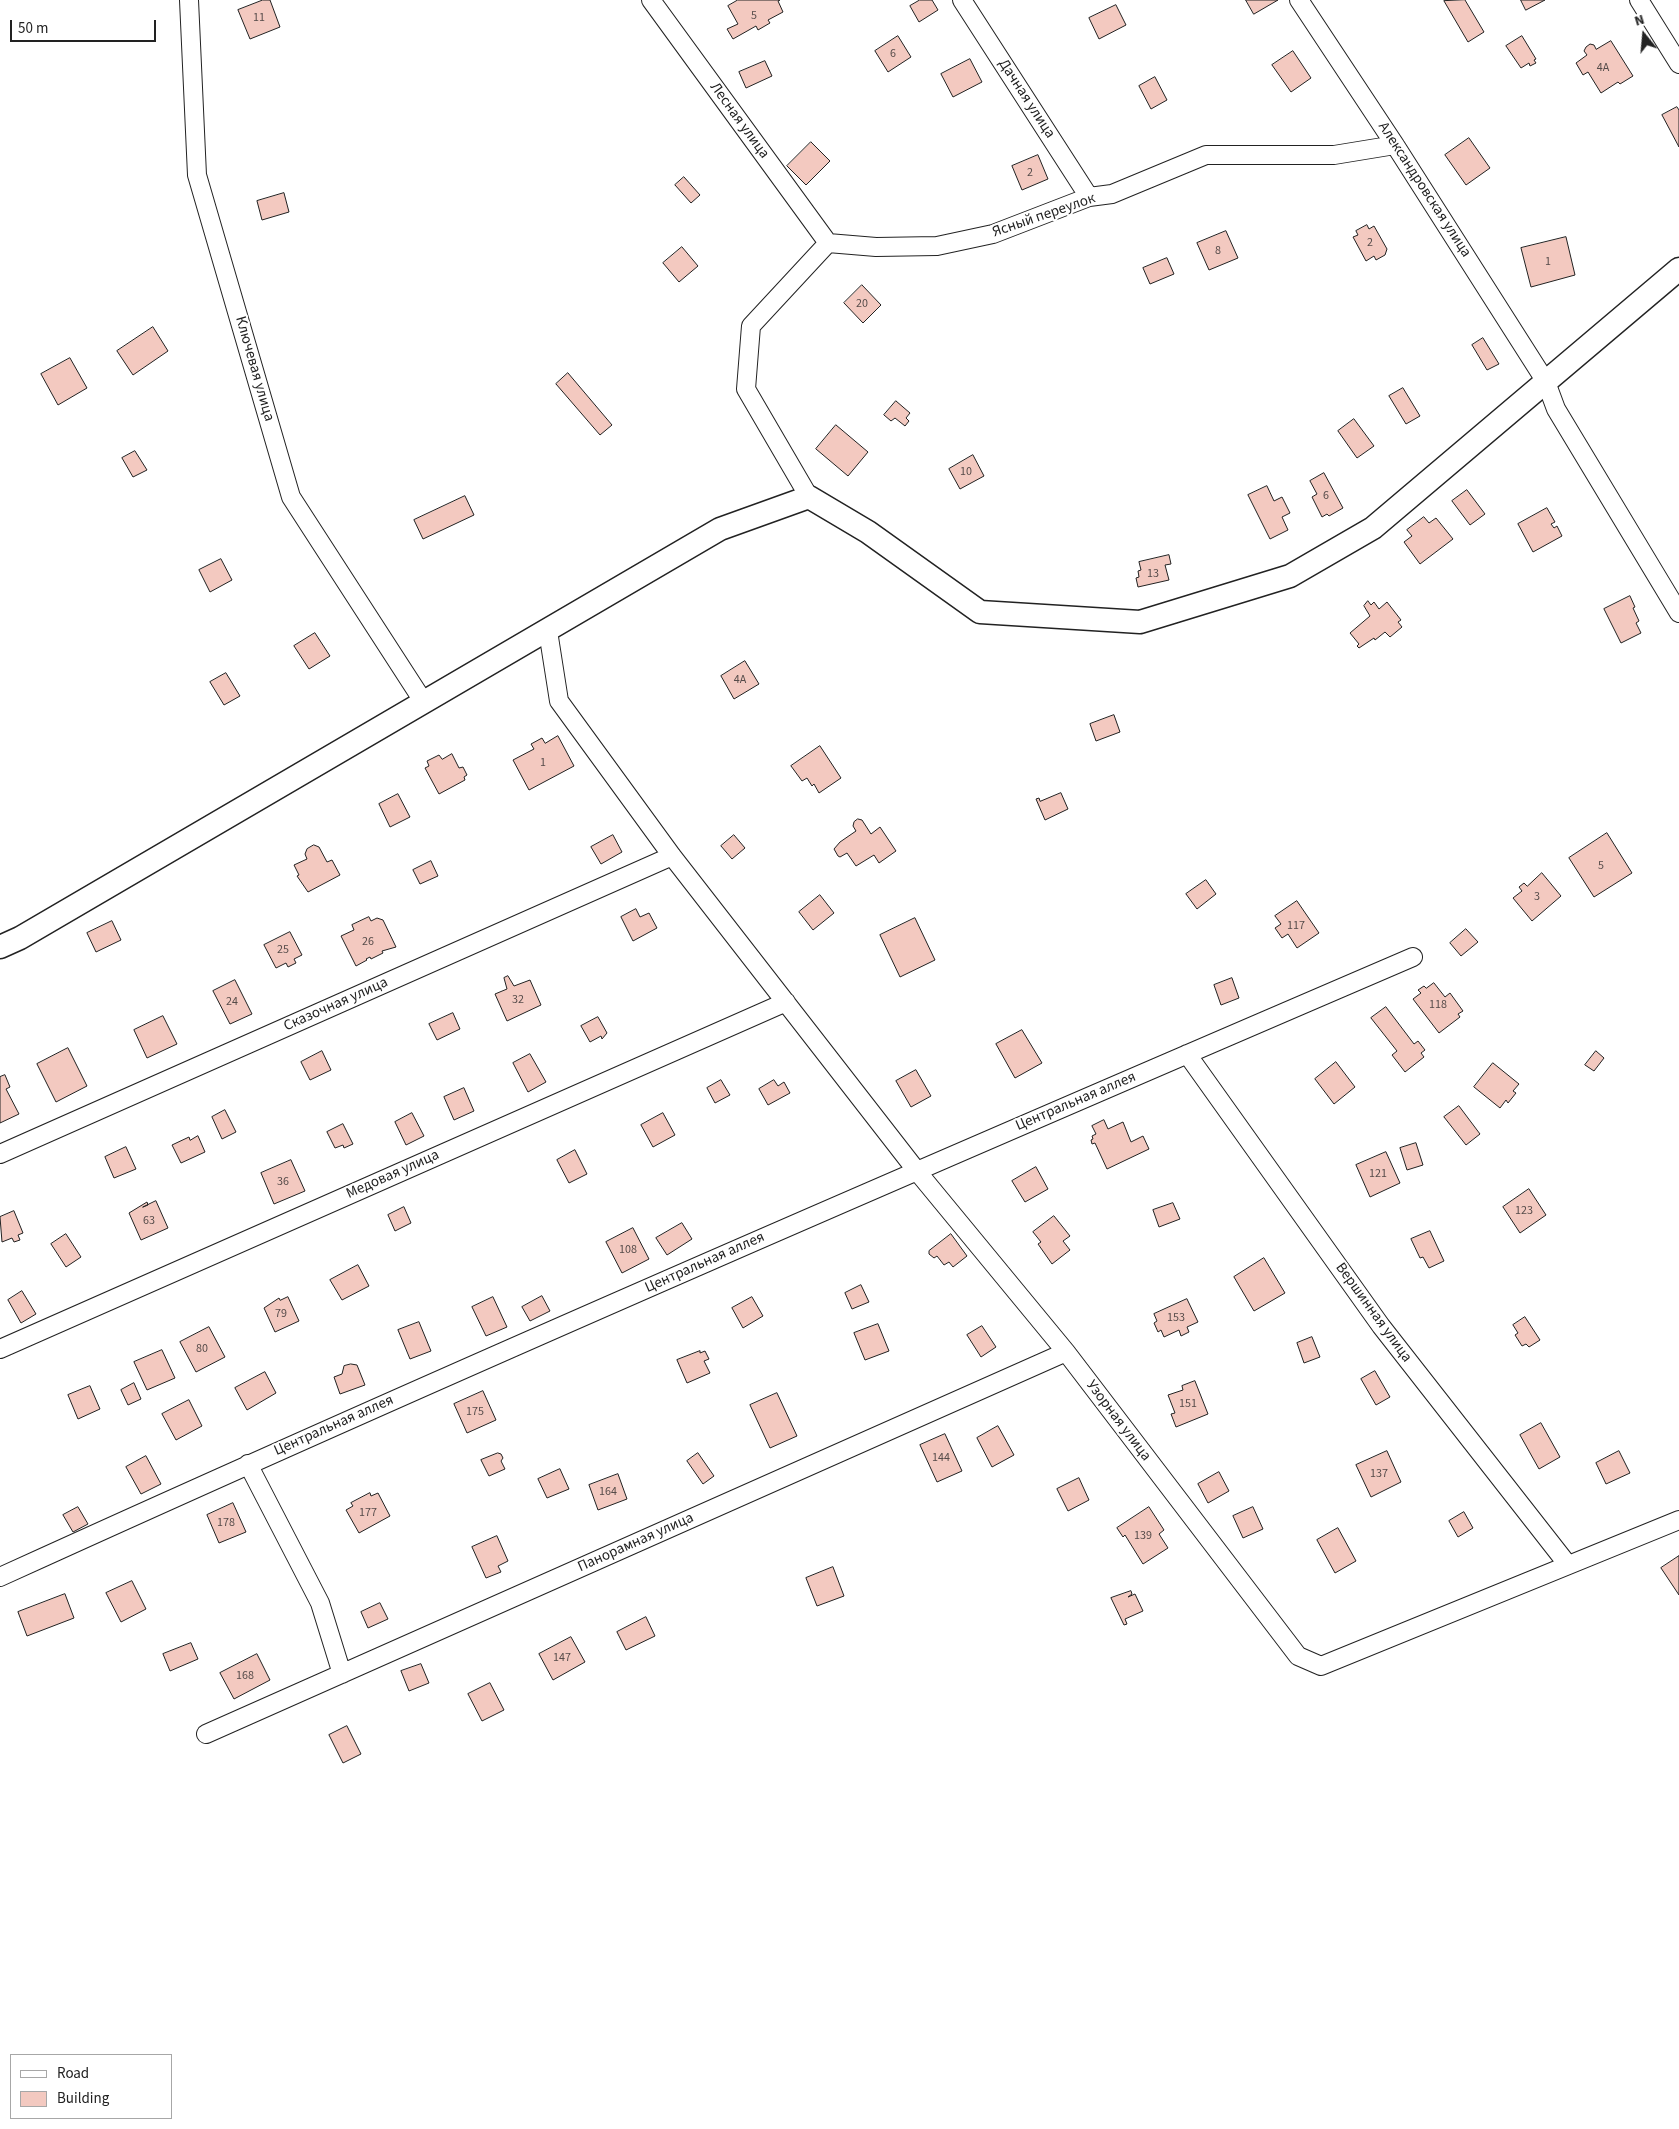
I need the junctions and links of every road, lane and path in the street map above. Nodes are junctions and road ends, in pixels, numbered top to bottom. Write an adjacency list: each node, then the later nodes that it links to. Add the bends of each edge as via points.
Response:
1 (189, 0): 15 (street, Ключевая улица, via 197,175 291,496)
2 (650, 0): 9 (street, Лесная улица)
3 (962, 0): 8 (street, Дачная улица)
4 (1299, 0): 7 (street, Александровская улица)
5 (1639, 0): 6 (street)
6 (1679, 64)
7 (1395, 145): 8 (street, Ясный переулок, via 1334,155 1206,155 1112,194); 11 (street, Александровская улица)
8 (1089, 197): 9 (street, Ясный переулок, via 993,234 937,246)
9 (828, 243): 12 (street, via 751,326 746,389)
10 (1679, 269): 11 (street)
11 (1546, 382): 12 (street, via 1373,528 1290,576 1140,622 980,612 868,532); 13 (street, Александровская улица, via 1556,409)
12 (809, 497): 14 (street, via 720,529)
13 (1679, 613)
14 (548, 631): 15 (street); 16 (street, Узорная улица, via 560,701)
15 (423, 701): 17 (street)
16 (672, 856): 19 (street, Узорная улица); 21 (street, Сказочная улица)
17 (0, 947)
18 (1413, 957): 20 (street, Центральная аллея)
19 (786, 1002): 22 (street, Узорная улица); 23 (street, Медовая улица)
20 (1187, 1054): 22 (street, Центральная аллея); 27 (street, Вершинная улица, via 1381,1326)
21 (0, 1154)
22 (916, 1170): 24 (street, Узорная улица); 25 (street, Центральная аллея)
23 (0, 1349)
24 (1066, 1352): 27 (street, Узорная улица, via 1298,1656 1321,1666); 29 (street, Панорамная улица)
25 (248, 1464): 28 (street, Центральная аллея); 29 (street, via 320,1603)
26 (1679, 1520): 27 (street)
27 (1568, 1565)
28 (0, 1577)
29 (342, 1674): 30 (street, Панорамная улица)
30 (206, 1734)

